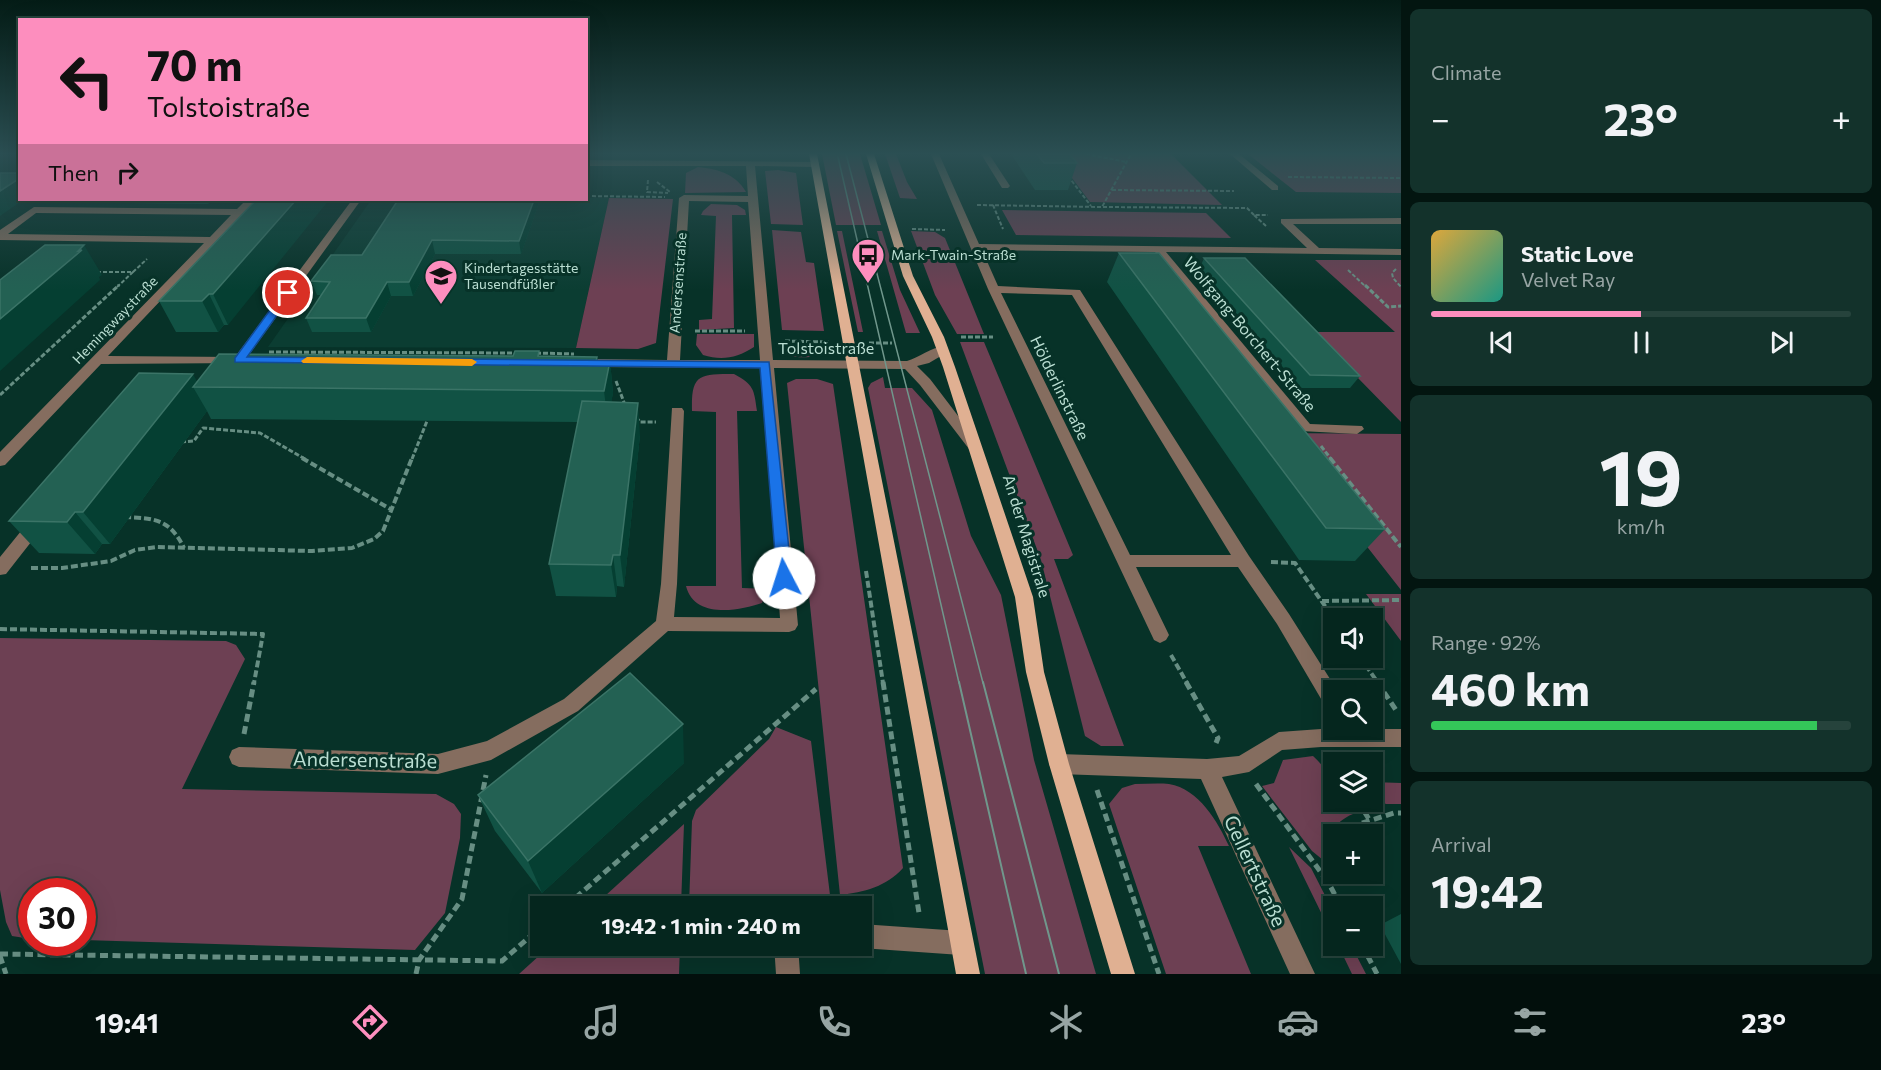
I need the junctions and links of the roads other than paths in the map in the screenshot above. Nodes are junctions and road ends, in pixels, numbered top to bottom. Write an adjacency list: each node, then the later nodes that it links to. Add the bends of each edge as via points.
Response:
1 (684, 199): 20 (street, Andersenstraße)
2 (751, 199): 21 (street)
3 (821, 199): 22 (main road)
4 (884, 199): 17 (main road, An der Magistrale, via 908,276)
5 (954, 199): 12 (street, Hölderlinstraße)
6 (249, 201): 8 (street, Hemingwaystraße)
7 (355, 201): 19 (street, via 245,360 164,366)
8 (238, 212): 10 (street, via 34,210); 11 (street, Hemingwaystraße)
9 (1401, 221): 14 (street, via 1284,221)
10 (0, 236): 11 (street)
11 (212, 240): 19 (street, Hemingwaystraße)
12 (976, 247): 13 (street, Wolfgang-Borchert-Straße); 16 (street, Hölderlinstraße)
13 (1159, 250): 14 (street, Wolfgang-Borchert-Straße); 25 (street, Wolfgang-Borchert-Straße, via 1306,428)
14 (1321, 251): 15 (street, Wolfgang-Borchert-Straße)
15 (1401, 252)
16 (994, 289): 29 (street, Hölderlinstraße); 30 (street, via 1076,292)
17 (942, 350): 23 (street); 26 (main road, An der Magistrale)
18 (580, 358): 20 (street, Tolstoistraße)
19 (98, 360): 27 (street, Hemingwaystraße)
20 (673, 364): 21 (street, Tolstoistraße)
21 (765, 364): 22 (street, Tolstoistraße); 32 (street, via 789,625)
22 (851, 365): 23 (street, Tolstoistraße); 42 (main road)
23 (908, 365): 26 (street)
24 (677, 411): 32 (street)
25 (1357, 429)
26 (976, 448): 39 (main road, An der Magistrale, via 1024,597 1035,672)
27 (0, 460)
28 (44, 515): 31 (street)
29 (1124, 561): 30 (street); 33 (street, Hölderlinstraße)
30 (1243, 561): 34 (street)
31 (0, 568)
32 (664, 624): 38 (street, Andersenstraße, via 571,705 491,750 438,764)
33 (1160, 635)
34 (1323, 685)
35 (1323, 736): 40 (street, via 1279,741 1242,765)
36 (1383, 736): 37 (street)
37 (1401, 738)
38 (239, 757)
39 (1059, 764): 40 (street); 46 (main road, An der Magistrale)
40 (1207, 769): 47 (street, Gellertstraße)
41 (872, 937): 42 (street)
42 (961, 943): 45 (main road)
43 (787, 956): 44 (street)
44 (788, 974)
45 (968, 974)
46 (1123, 974)
47 (1303, 974)

